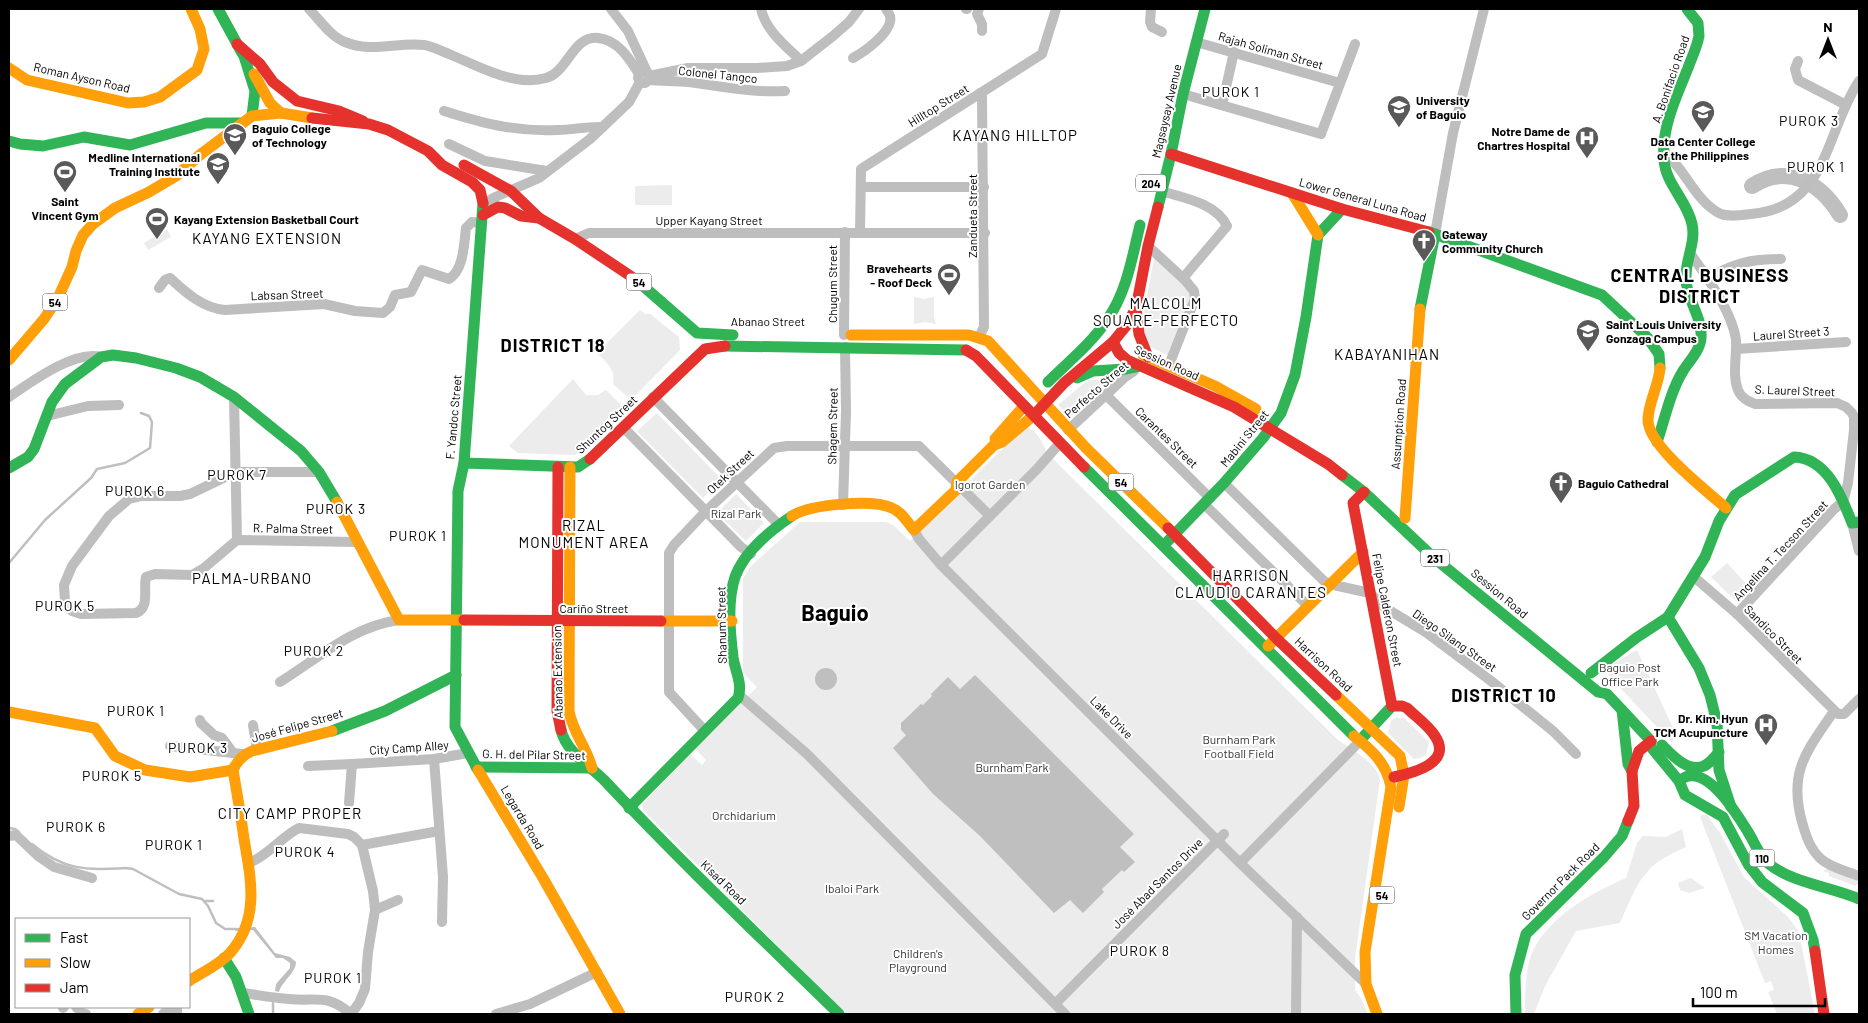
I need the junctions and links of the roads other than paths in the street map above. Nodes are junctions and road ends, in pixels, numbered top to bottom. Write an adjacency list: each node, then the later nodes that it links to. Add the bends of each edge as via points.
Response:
1 (191, 9): 25 (main road, Roman Ayson Road, via 204,49 197,70 160,97 144,102 103,98 27,80)
2 (218, 9): 18 (main road)
3 (310, 9): 26 (street, via 333,35 345,42 378,48 425,45 515,79 549,78 564,65 576,47 590,38 604,40 626,53)
4 (611, 9): 26 (street, via 635,43)
5 (761, 9): 23 (street, via 770,29)
6 (859, 9): 23 (street, via 850,22)
7 (886, 9): 22 (street, via 890,21 881,36 865,52)
8 (979, 9): 15 (street, via 977,14)
9 (1056, 9): 30 (street, Hilltop Street, via 1042,54)
10 (1151, 9): 16 (street, via 1152,28)
11 (1197, 9): 40 (main road, Magsaysay Avenue)
12 (1205, 9): 17 (main road, Magsaysay Avenue / 204)
13 (1484, 9): 60 (street, Assumption Road, via 1453,133)
14 (1687, 9): 44 (main road, A. Bonifacio Road, via 1700,25 1700,31 1669,122)
15 (982, 30)
16 (1162, 32)
17 (1196, 42): 20 (street, Rajah Soliman Street); 31 (main road, Magsaysay Avenue / 204)
18 (238, 44): 21 (main road); 38 (main road, via 297,101 339,110)
19 (1355, 44): 28 (street)
20 (1234, 52): 28 (street, Rajah Soliman Street); 32 (street)
21 (244, 56): 35 (main road, via 270,103); 36 (main road, via 255,91)
22 (853, 58)
23 (801, 61): 26 (street, via 777,67 688,68)
24 (1798, 61): 33 (street, via 1795,69 1798,80)
25 (9, 68)
26 (645, 77): 29 (street, Colonel Tangco, via 742,90); 39 (street, via 629,102)
27 (1859, 81): 33 (street)
28 (1340, 83): 32 (street, via 1321,134)
29 (784, 90)
30 (980, 93): 47 (street, Hilltop Street, via 861,170); 48 (street, Zandueta Street)
31 (1183, 94): 32 (street); 45 (main road, Magsaysay Avenue / 204)
32 (1222, 105)
33 (1846, 105): 44 (street, via 1810,185 1793,201 1774,211 1725,215 1717,212)
34 (444, 110): 39 (street, via 488,125 512,129)
35 (281, 113): 36 (main road, 54); 38 (main road, 54)
36 (252, 116): 37 (main road, 54)
37 (241, 122): 41 (main road, via 206,123 130,145 84,138 43,146); 81 (main road, 54, via 176,176 115,208 93,224 83,235 58,298)
38 (370, 124): 43 (main road, 54)
39 (603, 127): 46 (street)
40 (1164, 131)
41 (9, 141)
42 (449, 144): 46 (street, via 485,160)
43 (428, 151): 49 (main road, 54, via 448,156); 53 (main road, via 442,165 480,190)
44 (1664, 152): 63 (main road, A. Bonifacio Road, via 1665,170 1693,229)
45 (1171, 154): 50 (main road, Magsaysay Avenue / 204); 51 (main road, Lower General Luna Road)
46 (547, 171): 49 (street)
47 (861, 187): 48 (street); 57 (street, Hilltop Street)
48 (984, 187): 58 (street, Zandueta Street)
49 (511, 191): 53 (street, via 493,198); 54 (main road, 54)
50 (1161, 191): 62 (main road, Magsaysay Avenue / 204); 65 (street, via 1203,204 1224,219 1227,226)
51 (1292, 193): 52 (main road, Lower General Luna Road); 59 (main road)
52 (1342, 209): 59 (main road); 60 (main road, Lower General Luna Road)
53 (483, 214): 54 (main road, via 498,207 521,216); 68 (street, Labsan Street, via 466,228 463,254 454,276 449,279 422,270 411,292 395,295 383,313 324,304 215,309 193,297 170,278); 103 (main road, F. Yandoc Street)
54 (538, 218): 61 (main road, 54)
55 (1142, 218): 67 (main road)
56 (845, 232): 57 (street, Upper Kayang Street); 61 (street, Upper Kayang Street, via 589,233); 71 (street, Chugum Street)
57 (860, 232): 58 (street, Upper Kayang Street)
58 (984, 233): 72 (street, Zandueta Street, via 984,327)
59 (1318, 234): 96 (main road, Mabini Street, via 1307,315 1294,375 1281,413)
60 (1437, 234): 99 (main road, Lower General Luna Road, via 1592,290 1615,306 1647,337 1659,354 1659,378 1648,419); 118 (main road, Assumption Road, via 1420,308)
61 (575, 239): 70 (main road, 54, via 632,277)
62 (1148, 246): 65 (street); 69 (main road, Magsaysay Avenue / 204)
63 (1690, 253): 66 (street, S. Laurel Street); 99 (main road, A. Bonifacio Road, via 1686,283 1701,341 1682,373)
64 (1781, 258): 66 (street, via 1733,265)
65 (1183, 278): 84 (street, via 1194,290 1195,299)
66 (1707, 279): 79 (street, S. Laurel Street, via 1730,318)
67 (1124, 284): 74 (main road); 77 (main road, via 1114,309)
68 (159, 288)
69 (1136, 308): 74 (main road, Magsaysay Avenue / 204); 83 (main road)
70 (698, 333): 73 (main road, Abanao Street / 54); 82 (main road, Shuntog Street)
71 (839, 335): 72 (main road)
72 (979, 337): 86 (main road, 54, via 988,342)
73 (775, 341): 76 (main road, Abanao Street / 54); 78 (main road, Abanao Street / 54)
74 (1113, 342): 77 (main road); 83 (main road, Session Road / 231, via 1118,353 1127,360); 85 (main road, Magsaysay Avenue)
75 (1846, 342): 79 (street, Laurel Street 3)
76 (717, 346): 82 (main road, Shuntog Street / 54, via 705,349)
77 (1084, 346): 86 (main road)
78 (845, 347): 93 (main road, Abanao Street / 54, via 964,349 976,356); 102 (street, Shagem Street)
79 (1736, 349): 113 (street, S. Laurel Street, via 1737,389 1749,402 1837,403 1852,413 1854,430 1848,483)
80 (101, 357): 88 (street, via 94,355 69,362); 89 (main road, R. Palma Street, via 136,358 176,368 200,377); 95 (main road, via 65,384)
81 (9, 360)
82 (690, 361): 90 (main road, Shuntog Street)
83 (1144, 362): 84 (main road, Session Road / 231); 85 (main road, via 1125,369 1093,371); 87 (street, Perfecto Street); 96 (main road, Session Road / 231)
84 (1169, 365): 96 (main road, Session Road / 231, via 1230,392)
85 (1064, 383): 91 (main road, Magsaysay Avenue)
86 (1035, 394): 91 (main road, 54); 93 (main road)
87 (1106, 395): 98 (street, Perfecto Street); 112 (street, Carantes Street)
88 (9, 397)
89 (234, 397): 106 (street); 107 (main road, R. Palma Street, via 301,451)
90 (653, 397): 97 (main road, Shuntog Street); 108 (street)
91 (1044, 404): 94 (main road, Magsaysay Avenue); 98 (main road, Harrison Road / 54)
92 (119, 405): 95 (street, via 88,406)
93 (1024, 406): 94 (main road, Abanao Street / 54); 101 (main road, via 995,437)
94 (1034, 415): 100 (main road, 54); 101 (main road)
95 (46, 416): 105 (main road, via 34,449 28,457)
96 (1273, 425): 110 (main road, Mabini Street); 111 (main road, Session Road / 231); 118 (main road, Session Road / 231, via 1340,464)
97 (624, 428): 104 (main road, Shuntog Street, via 587,462 578,467); 116 (street)
98 (1068, 430): 122 (main road, Harrison Road / 54)
99 (1657, 442): 115 (main road, Lower General Luna Road, via 1669,457)
100 (1060, 443): 117 (street); 127 (main road, 54)
101 (994, 445): 109 (main road)
102 (844, 446): 108 (street, Otek Street, via 778,447); 109 (street, Otek Street, via 919,446); 114 (street, Shagem Street)
103 (464, 463): 104 (main road, Shuntog Street); 139 (main road, F. Yandoc Street, via 458,491)
104 (564, 467): 125 (main road, Abanao Extension); 126 (main road, Abanao Extension)
105 (9, 468)
106 (236, 472): 107 (street); 123 (street); 123 (street, R. Palma Street, via 190,494 142,496 119,506 72,566 64,585 65,602 81,614 136,613 144,606 146,577 192,574)
107 (319, 472): 124 (main road, R. Palma Street)
108 (736, 482): 116 (street, Otek Street); 120 (street)
109 (957, 482): 117 (street, Otek Street); 121 (main road, via 949,484)
110 (1224, 483): 112 (main road, Mabini Street); 133 (street, Diego Silang Street)
111 (1364, 492): 129 (main road, Felipe Calderon Street, via 1353,503); 149 (main road, Session Road / 231, via 1433,556 1598,692)
112 (1207, 501): 122 (main road, Mabini Street); 135 (street, Carantes Street)
113 (1842, 502): 115 (main road, via 1819,464 1800,456 1735,495); 119 (main road); 136 (street, Angelina T. Tecson Street)
114 (843, 505): 120 (main road, Shanum Street, via 805,509); 121 (main road, Shanum Street, via 891,507 902,514)
115 (1726, 508): 132 (main road)
116 (706, 511): 130 (street); 141 (street, Otek Street, via 670,549)
117 (990, 516): 131 (street)
118 (1405, 518): 146 (main road, Session Road / 231)
119 (1856, 523): 128 (street)
120 (779, 525): 130 (main road, Shanum Street)
121 (912, 527): 131 (street, Lake Drive)
122 (1174, 535): 127 (main road, Mabini Street); 144 (main road, Harrison Road / 54)
123 (237, 540): 124 (street, R. Palma Street)
124 (358, 542): 138 (main road, R. Palma Street)
125 (557, 542): 126 (main road); 143 (main road, Abanao Extension)
126 (570, 542): 140 (main road, Abanao Extension)
127 (1163, 547): 145 (main road, 54)
128 (1859, 550)
129 (1363, 552): 133 (main road); 134 (main road, Felipe Calderon Street)
130 (751, 554): 142 (main road, Shanum Street, via 735,577)
131 (941, 565): 186 (street, Lake Drive)
132 (1694, 577): 136 (street, Sandico Street); 137 (main road)
133 (1329, 584): 134 (street, Diego Silang Street); 135 (main road)
134 (1370, 593): 154 (main road, Felipe Calderon Street); 169 (street, Diego Silang Street, via 1384,607 1427,633 1491,681)
135 (1308, 606): 144 (main road)
136 (1736, 614): 156 (street, Sandico Street)
137 (1668, 617): 146 (main road); 166 (main road, via 1707,684 1717,723)
138 (399, 620): 139 (main road, Cariño Street); 148 (street, via 369,627 323,652)
139 (456, 621): 143 (main road, Cariño Street); 147 (main road, Legarda Road)
140 (569, 621): 141 (main road, Cariño Street); 143 (main road, Cariño Street); 153 (main road, Abanao Extension)
141 (669, 621): 142 (main road, Cariño Street); 161 (street, Otek Street, via 669,692)
142 (732, 621): 150 (main road, Shanum Street)
143 (557, 622): 152 (main road, Abanao Extension)
144 (1277, 639): 145 (main road); 160 (main road, Harrison Road / 54)
145 (1266, 648): 162 (main road, 54)
146 (1591, 673): 149 (main road, Session Road / 231, via 1605,685)
147 (456, 675): 165 (main road, José Felipe Street, via 434,688 341,728); 167 (main road, Legarda Road, via 455,727)
148 (280, 682)
149 (1607, 694): 155 (main road, Session Road / 231)
150 (739, 695): 161 (main road); 203 (street, via 807,754)
151 (1859, 699): 156 (street, via 1842,715)
152 (557, 703): 153 (main road); 174 (main road, Abanao Extension, via 559,727 566,742 577,757)
153 (569, 703): 174 (main road, Abanao Extension, via 572,726 587,751)
154 (1392, 706): 160 (main road); 177 (main road, via 1407,708 1438,742 1438,753 1433,762 1423,770)
155 (1622, 710): 163 (main road, Session Road / 231); 176 (main road, Governor Pack Road, via 1628,764)
156 (1834, 710): 190 (street, via 1810,745 1801,765 1797,799 1807,840 1814,852 1828,864)
157 (9, 712): 175 (main road, via 95,728 115,756 145,770 190,777)
158 (200, 720): 168 (street)
159 (253, 725): 165 (street)
160 (1371, 728): 162 (main road); 177 (main road, Harrison Road / 54, via 1400,756)
161 (704, 731): 182 (main road)
162 (1360, 741): 178 (main road, 54, via 1385,765); 189 (street)
163 (1651, 741): 166 (main road, via 1659,742 1677,760 1688,765 1702,766); 176 (main road, Governor Pack Road, via 1639,751); 179 (main road, 231, via 1651,747)
164 (170, 746): 168 (street)
165 (257, 750): 168 (main road, José Felipe Street)
166 (1719, 752): 181 (main road, via 1719,770)
167 (468, 753): 170 (street, City Camp Alley); 173 (main road, Legarda Road)
168 (237, 754): 175 (main road, José Felipe Street)
169 (1576, 754)
170 (434, 759): 171 (street, City Camp Alley); 184 (street)
171 (352, 764): 172 (street, City Camp Alley); 180 (street)
172 (308, 766)
173 (476, 767): 174 (main road, G. H. del Pilar Street); 198 (main road, Legarda Road)
174 (592, 768): 182 (main road, Kisad Road)
175 (233, 770): 188 (main road)
176 (1632, 771): 214 (main road, Governor Pack Road, via 1634,806 1622,836 1526,934 1515,975)
177 (1405, 775): 178 (main road); 213 (main road, 54, via 1374,950 1377,992)
178 (1390, 778): 200 (main road, 54, via 1366,944)
179 (1679, 781): 181 (main road, 110, via 1691,774 1700,777 1717,788); 183 (main road, 231, via 1689,799)
180 (349, 802)
181 (1731, 807): 183 (main road, via 1722,802 1717,804); 192 (main road, 110, via 1762,858 1772,867)
182 (629, 808): 209 (main road, Kisad Road)
183 (1719, 814): 215 (main road, 231, via 1762,882 1803,913 1813,940)
184 (439, 831): 187 (street); 196 (street)
185 (9, 836): 191 (street, via 16,835 54,867)
186 (1219, 839): 189 (street, Lake Drive); 203 (street, José Abad Santos Drive)
187 (362, 845): 188 (street, via 348,834 299,828); 194 (street)
188 (249, 863): 197 (main road, via 252,891 247,922 234,948)
189 (1240, 863): 195 (street, Lake Drive)
190 (1859, 876)
191 (92, 878)
192 (1859, 899)
193 (398, 900): 194 (street)
194 (375, 910): 205 (street, via 365,988)
195 (1297, 918): 200 (street, Lake Drive); 211 (street)
196 (442, 922)
197 (224, 958): 199 (main road); 201 (main road)
198 (597, 972): 202 (street); 208 (main road, Legarda Road)
199 (190, 980)
200 (1366, 984): 212 (main road, 54)
201 (243, 993): 204 (main road); 205 (street, via 332,1001)
202 (530, 1004): 206 (street); 207 (street)
203 (1055, 1004): 210 (street)
204 (249, 1014)
205 (351, 1014)
206 (496, 1014)
207 (535, 1014)
208 (620, 1014)
209 (839, 1014)
210 (1066, 1014)
211 (1296, 1014)
212 (1377, 1014)
213 (1386, 1014)
214 (1516, 1014)
215 (1824, 1014)

